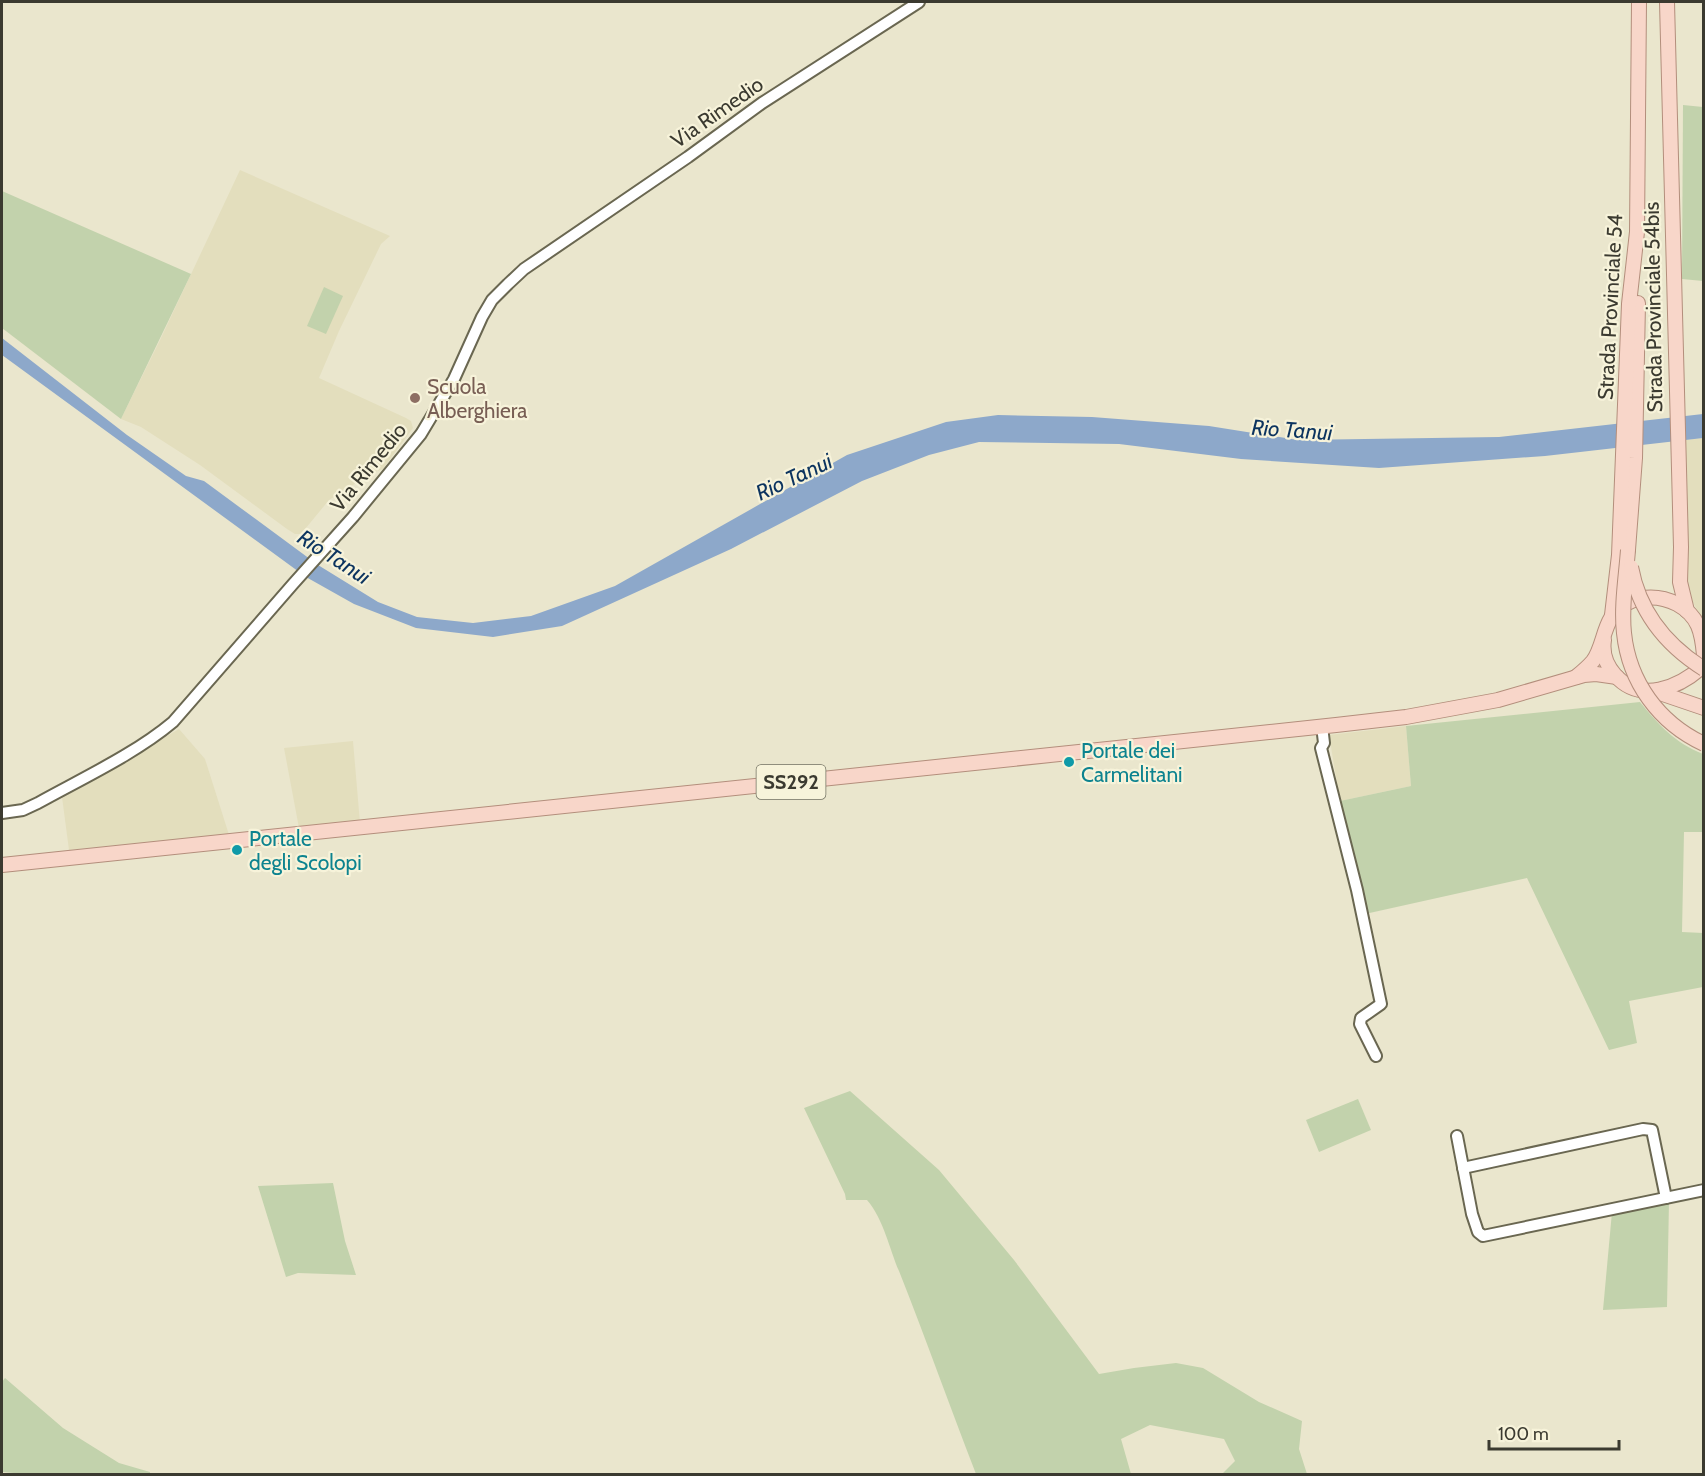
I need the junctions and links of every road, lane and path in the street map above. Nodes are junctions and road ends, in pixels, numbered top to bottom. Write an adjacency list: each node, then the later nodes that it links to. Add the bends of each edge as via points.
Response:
1 (919, 2): 18 (street, Via Rimedio, via 762,103 507,284 482,317 454,379 421,434 173,722 38,803)
2 (1639, 2): 4 (main road, Strada Provinciale 54, via 1639,259)
3 (1667, 2): 6 (main road, Strada Provinciale 54bis, via 1680,582)
4 (1631, 385): 5 (main road, via 1635,458); 7 (main road, Strada Provinciale 54)
5 (1628, 550): 11 (main road, bridge, via 1633,577 1649,617 1673,645); 17 (main road, bridge, via 1624,632 1634,673 1645,695 1666,719)
6 (1687, 611): 7 (main road, via 1669,601 1644,597 1623,605); 9 (main road)
7 (1612, 615): 8 (main road, Strada Provinciale 54)
8 (1605, 632): 12 (main road, Strada Provinciale 54, via 1594,660); 13 (main road, via 1604,655)
9 (1702, 632): 10 (main road)
10 (1704, 655): 11 (main road)
11 (1703, 667): 14 (main road, SS292, via 1674,686)
12 (1576, 677): 13 (main road, SS292); 16 (main road, SS292, via 1497,700 1406,717)
13 (1617, 677): 14 (main road, SS292, via 1634,689)
14 (1653, 690): 15 (main road, SS292)
15 (1704, 708)
16 (1322, 726): 19 (main road, SS292); 20 (street, via 1321,748 1381,1004 1361,1018 1360,1024)
17 (1704, 744)
18 (2, 813)
19 (2, 865)
20 (1376, 1056)
21 (1457, 1136): 22 (street)
22 (1463, 1168): 24 (street, via 1472,1214 1483,1236); 24 (street, via 1652,1130)
23 (1704, 1190): 24 (street)
24 (1665, 1198)

